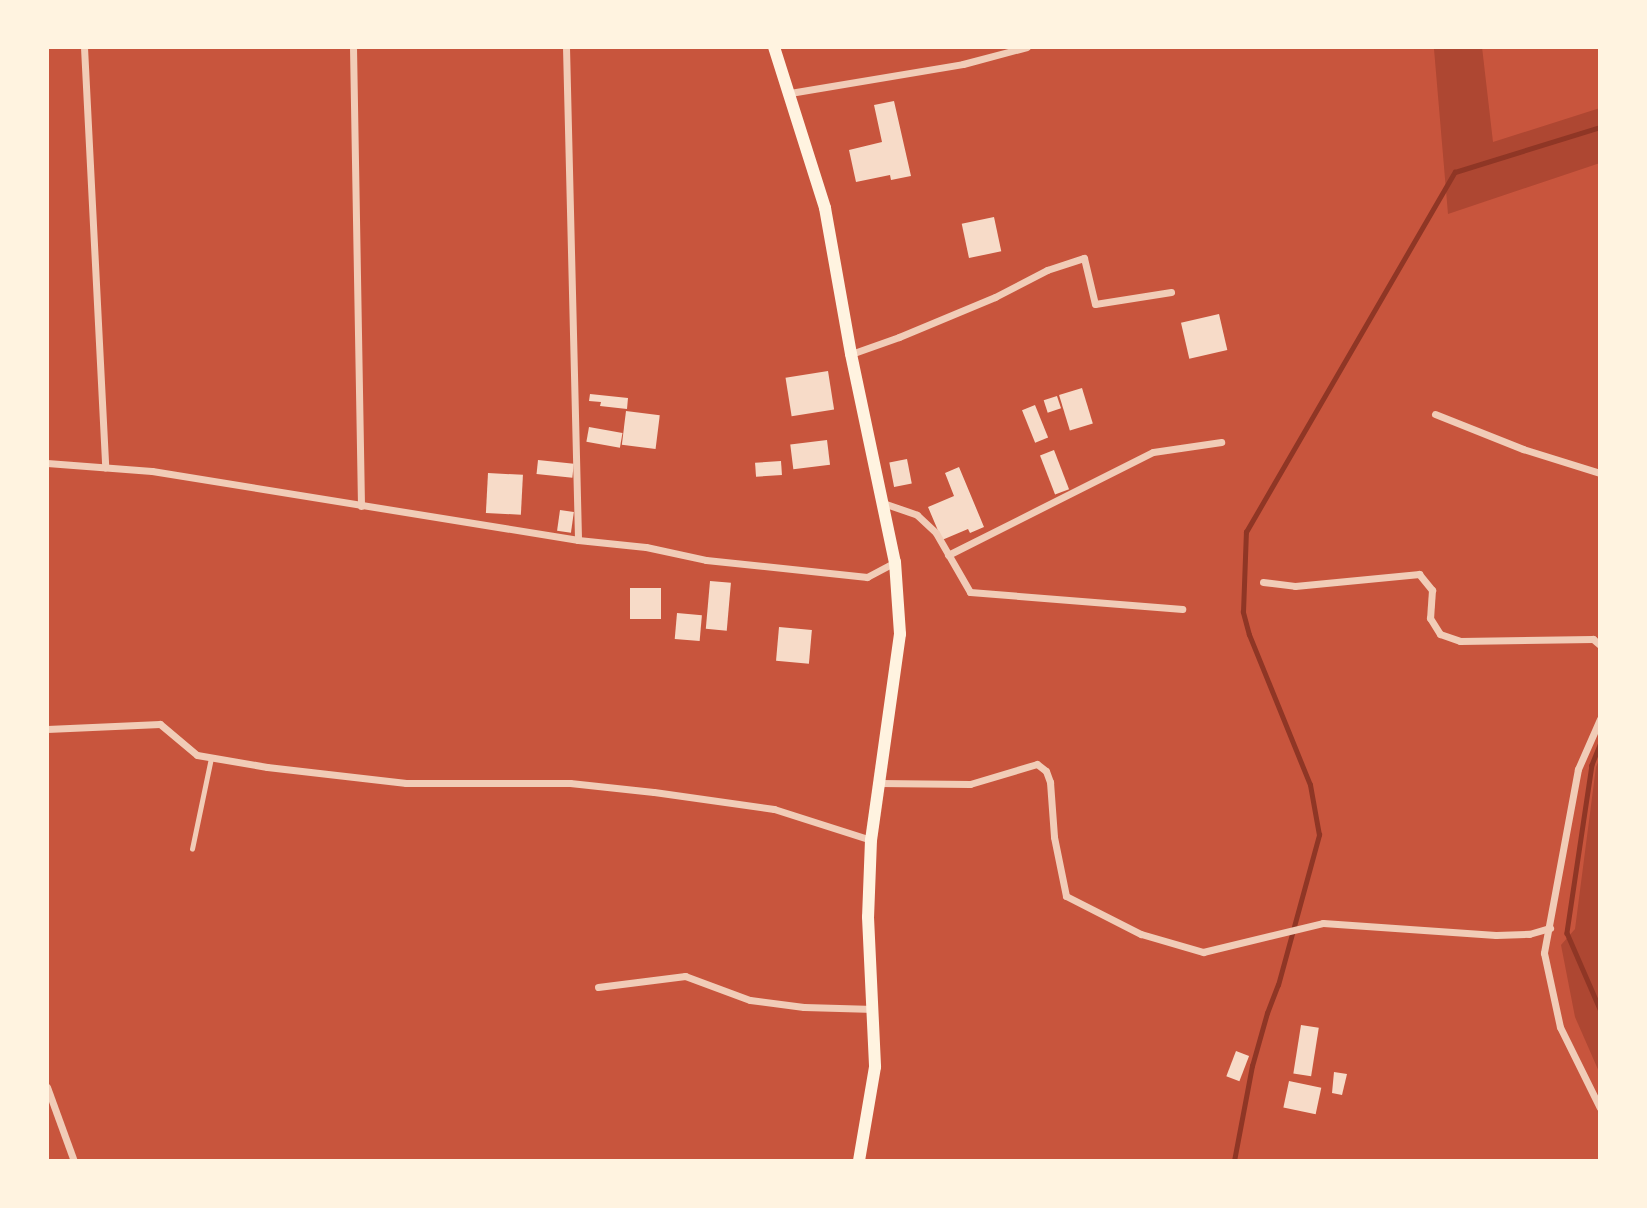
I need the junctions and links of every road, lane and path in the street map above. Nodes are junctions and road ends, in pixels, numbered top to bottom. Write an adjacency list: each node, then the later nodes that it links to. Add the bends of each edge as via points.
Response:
1 (84, 47): 12 (street)
2 (353, 47): 15 (street)
3 (566, 47): 16 (street)
4 (774, 47): 6 (main road)
5 (1027, 47): 6 (street, via 963,64)
6 (790, 93): 8 (main road, via 825,208)
7 (1171, 292): 8 (street, via 1094,304 1084,258)
8 (851, 354): 14 (main road)
9 (1435, 414): 13 (street)
10 (1221, 442): 17 (street, via 1153,452)
11 (47, 463): 12 (street)
12 (105, 467): 15 (street)
13 (1600, 474)
14 (883, 503): 17 (street, via 918,515 936,533); 18 (main road)
15 (361, 506): 16 (street)
16 (578, 540): 18 (street, via 646,547 706,560 867,577)
17 (948, 555): 20 (street, via 970,593)
18 (895, 562): 25 (main road, via 900,634)
19 (1263, 582): 21 (street, via 1295,586 1419,574 1432,590 1430,618 1440,634 1460,641 1593,639)
20 (1182, 609)
21 (1600, 645)
22 (1600, 719): 28 (street, via 1578,769)
23 (47, 729): 24 (street, via 160,724 197,755)
24 (211, 757): 26 (street, via 406,783 570,783 654,792 774,809); 27 (lane)
25 (879, 783): 26 (main road); 28 (street, via 970,784 1037,764 1050,782 1054,837 1066,896 1141,934 1203,952 1323,923 1496,935)
26 (872, 840): 30 (main road, via 869,917)
27 (192, 849)
28 (1550, 928): 32 (street, via 1544,953 1560,1027)
29 (598, 987): 30 (street, via 685,976 750,1000)
30 (874, 1009): 34 (main road, via 875,1067)
31 (47, 1087): 33 (street)
32 (1600, 1108)
33 (74, 1161)
34 (859, 1161)

